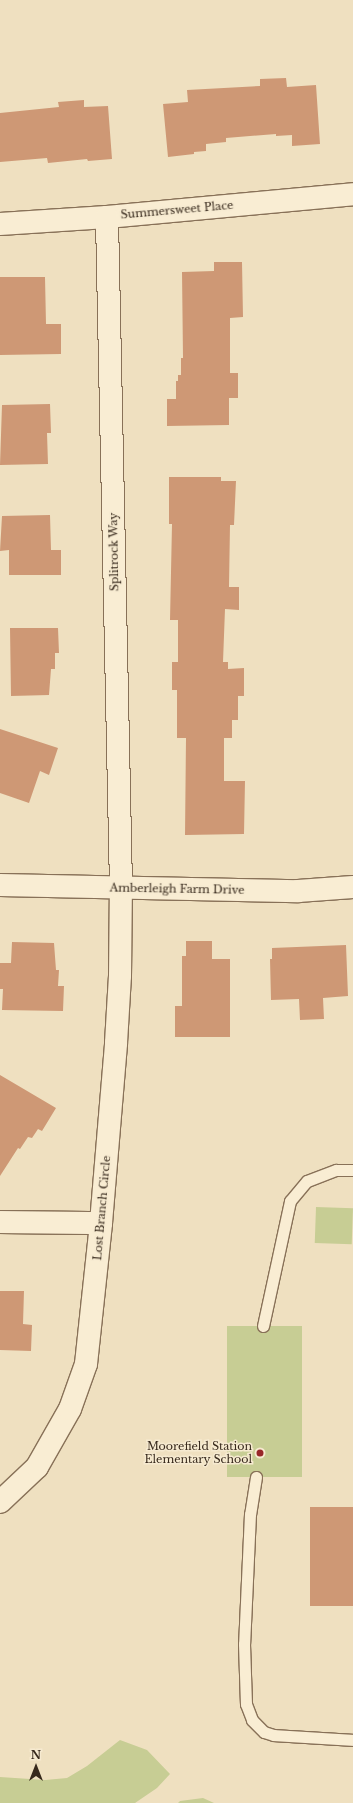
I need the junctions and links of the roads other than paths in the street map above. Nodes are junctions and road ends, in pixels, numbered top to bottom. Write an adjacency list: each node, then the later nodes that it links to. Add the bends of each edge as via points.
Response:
1 (353, 194): 2 (street, Summersweet Place)
2 (107, 216): 3 (street, Summersweet Place); 5 (street, Splitrock Way)
3 (0, 224)
4 (0, 885): 5 (street, Amberleigh Farm Drive)
5 (121, 887): 6 (street, Amberleigh Farm Drive, via 298,891); 9 (street, Lost Branch Circle, via 120,983)
6 (353, 887)
7 (353, 1170): 10 (lane, via 336,1170 307,1181 290,1201)
8 (0, 1222): 9 (street)
9 (101, 1223): 12 (street, Lost Branch Circle, via 86,1364 70,1409 37,1467)
10 (263, 1326)
11 (256, 1477): 13 (lane, via 250,1514 244,1644 248,1710 252,1720 264,1732 274,1735)
12 (0, 1502)
13 (353, 1740)

